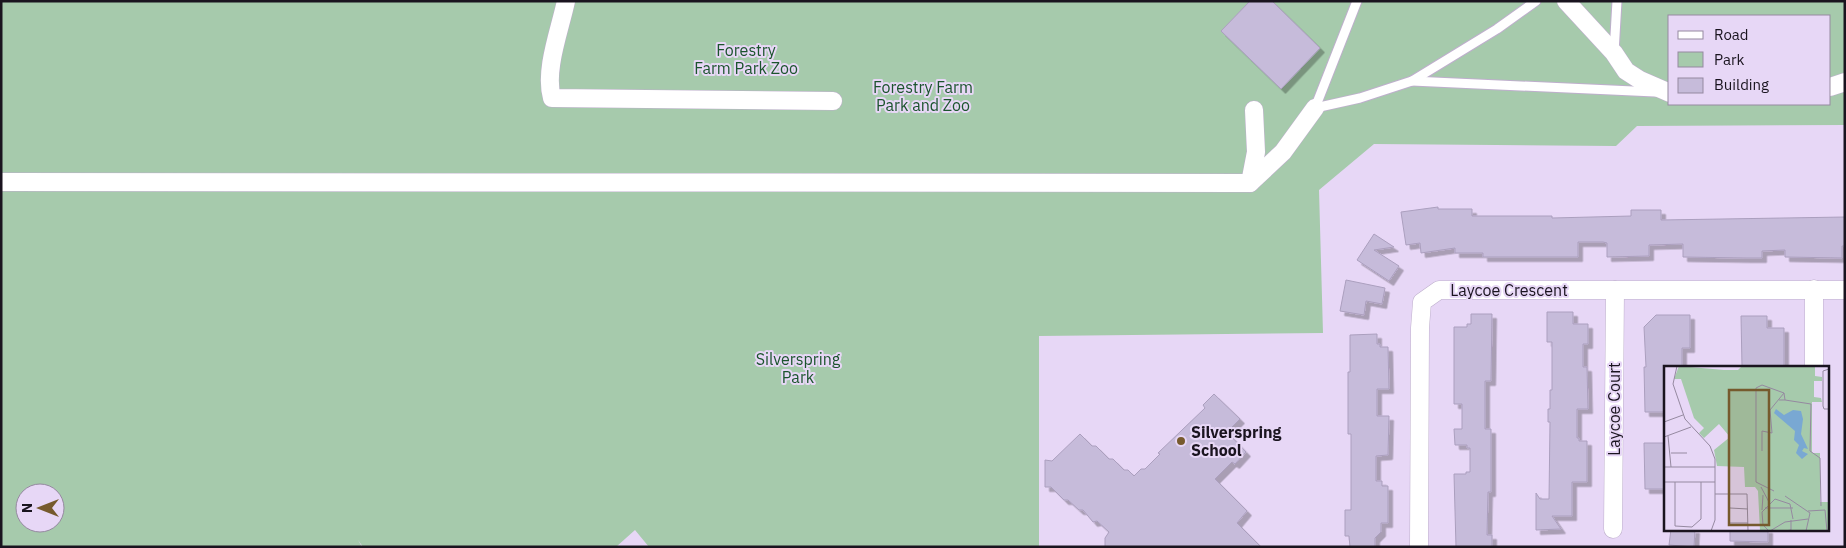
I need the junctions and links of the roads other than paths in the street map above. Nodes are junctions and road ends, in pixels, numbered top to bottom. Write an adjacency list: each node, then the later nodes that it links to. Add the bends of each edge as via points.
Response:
1 (566, 1): 12 (street, via 550,70 552,98)
2 (1357, 1): 13 (lane)
3 (1536, 1): 7 (lane)
4 (1566, 1): 6 (street)
5 (1617, 1): 6 (lane)
6 (1614, 54): 11 (street, via 1626,71)
7 (1412, 81): 10 (lane); 13 (lane)
8 (1845, 82): 9 (street)
9 (1831, 87)
10 (1668, 92)
11 (1668, 92)
12 (833, 102)
13 (1315, 108): 16 (street, via 1283,152)
14 (1254, 110): 16 (street, via 1256,152)
15 (1, 182): 16 (street)
16 (1250, 184)
17 (1814, 289): 18 (street, Laycoe Crescent); 19 (street, Laycoe Crescent); 20 (street)
18 (1615, 290): 21 (street, Laycoe Court); 22 (street, Laycoe Crescent, via 1439,290 1422,302)
19 (1845, 290)
20 (1814, 366)
21 (1614, 529)
22 (1419, 547)

